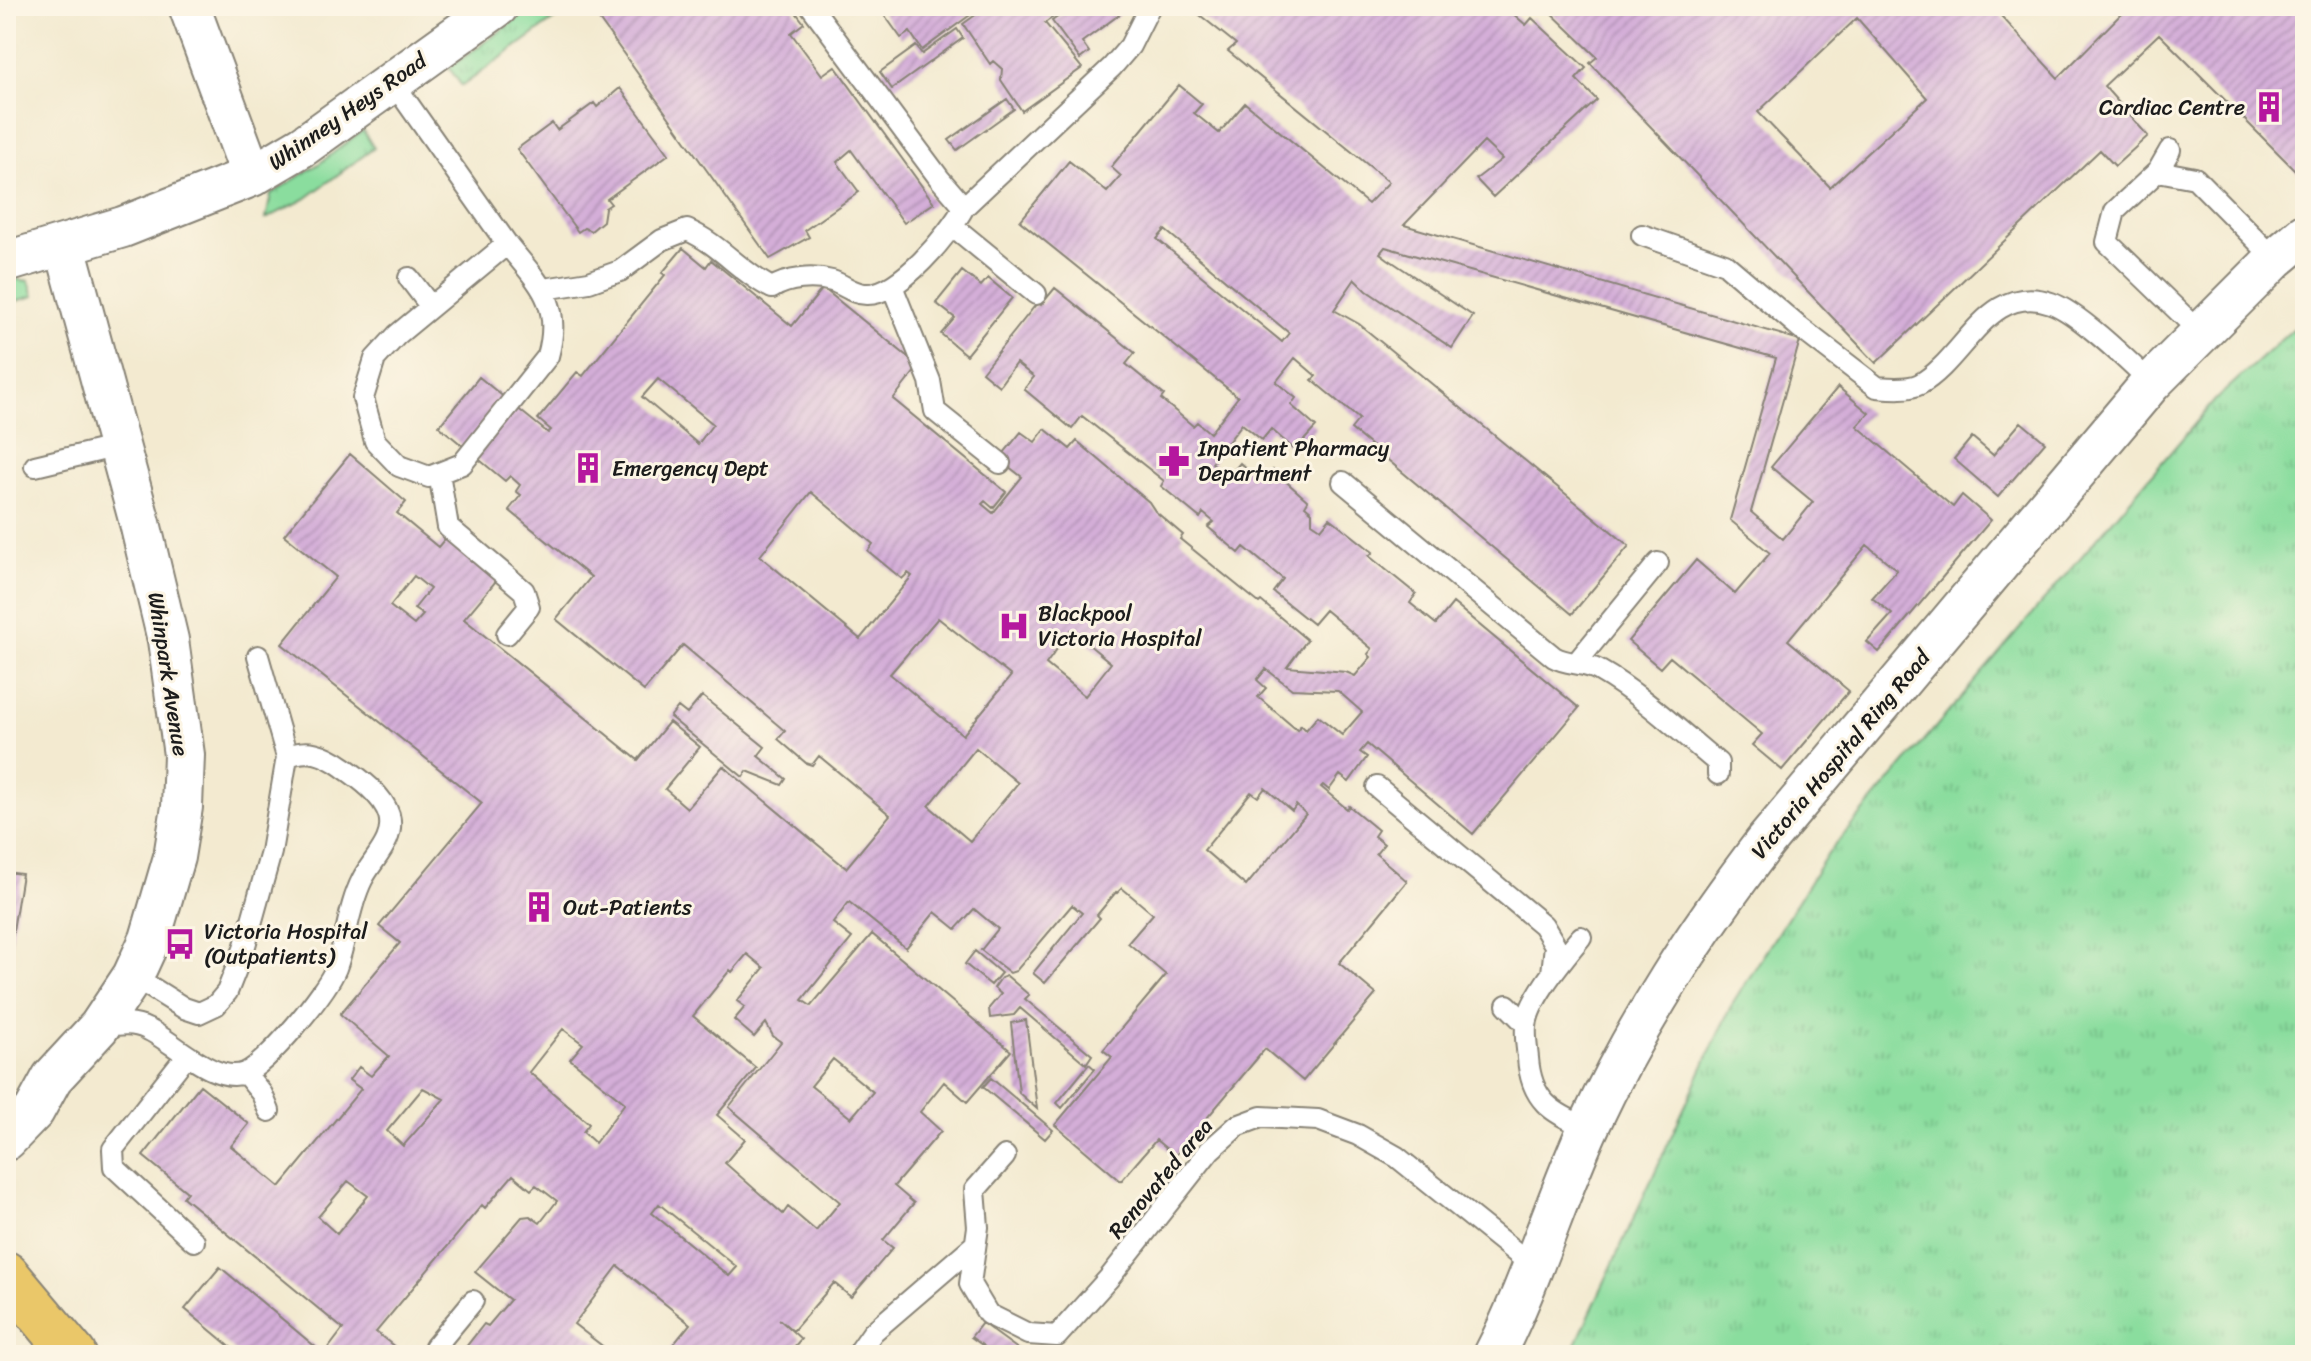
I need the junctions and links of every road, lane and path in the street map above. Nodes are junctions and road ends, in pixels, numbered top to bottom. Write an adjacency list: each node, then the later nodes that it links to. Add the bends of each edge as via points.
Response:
1 (189, 6): 8 (street)
2 (498, 6): 5 (street, Whinney Heys Road)
3 (811, 6): 9 (lane)
4 (1150, 6): 9 (lane, via 1130,46 1112,67)
5 (392, 81): 8 (street, Whinney Heys Road); 12 (lane)
6 (2170, 150): 7 (lane)
7 (2158, 171): 14 (lane, via 2195,178); 21 (lane, via 2115,211 2107,242)
8 (252, 176): 13 (street, Whinney Heys Road)
9 (964, 207): 10 (lane)
10 (954, 227): 17 (lane); 19 (lane)
11 (1642, 235): 22 (lane, via 1725,264 1877,387 1917,386 1938,371 1992,312 2026,297 2054,303 2072,315)
12 (507, 244): 18 (lane); 20 (lane)
13 (65, 246): 15 (street, Whinney Heys Road); 23 (street, Whinpark Avenue)
14 (2290, 246): 21 (street, Victoria Hospital Ring Road)
15 (6, 262)
16 (409, 278): 20 (lane)
17 (892, 286): 18 (lane, via 866,294 814,279 772,288 687,230 662,240 620,271); 24 (lane, via 930,381 935,411)
18 (544, 289): 26 (lane, via 554,317 548,356 462,464)
19 (1036, 294)
20 (431, 307): 26 (lane, via 375,359 363,398 375,441 399,466 429,477)
21 (2200, 332): 22 (street, Victoria Hospital Ring Road)
22 (2151, 383): 46 (street, Victoria Hospital Ring Road, via 1724,895 1663,987)
23 (118, 446): 25 (lane); 37 (street, Whinpark Avenue, via 168,640 184,755 174,857 150,939)
24 (1000, 463)
25 (35, 466)
26 (439, 473): 29 (lane, via 448,527 524,591 529,607)
27 (1343, 482): 31 (lane, via 1554,657)
28 (1658, 563): 31 (lane)
29 (507, 634)
30 (258, 656): 32 (lane)
31 (1577, 662): 33 (lane, via 1599,670 1654,710 1718,763)
32 (287, 757): 37 (lane, via 271,852 227,992 199,1013); 42 (lane, via 299,751 324,755 355,776 379,797 389,815 389,838 351,905 335,972 272,1052)
33 (1718, 774)
34 (1377, 787): 36 (lane, via 1543,925 1555,945)
35 (1581, 937): 36 (lane)
36 (1552, 973): 39 (lane)
37 (133, 976): 40 (street, Whinpark Avenue)
38 (1507, 1005): 39 (lane)
39 (1526, 1024): 46 (lane, via 1526,1092)
40 (99, 1027): 41 (lane, via 129,1023 148,1029); 43 (street, Whinpark Avenue)
41 (186, 1056): 42 (lane, via 233,1075); 49 (lane, via 113,1149 114,1167)
42 (245, 1073): 45 (lane)
43 (52, 1078): 44 (street, Whinpark Avenue); 47 (street, Whinpark Avenue, via 34,1111)
44 (6, 1106)
45 (269, 1111)
46 (1588, 1128): 51 (street, Victoria Hospital Ring Road)
47 (6, 1140)
48 (1005, 1156): 50 (lane, Renovated area, via 975,1190 978,1227)
49 (194, 1241)
50 (973, 1246): 51 (lane, Renovated area, via 970,1284 988,1314 1028,1334 1057,1336 1210,1150 1237,1126 1261,1117 1287,1117 1348,1129 1397,1157); 56 (lane, via 873,1332)
51 (1534, 1267): 57 (street, Victoria Hospital Ring Road)
52 (6, 1274): 54 (main road)
53 (473, 1301): 55 (lane, via 435,1347)
54 (74, 1355)
55 (444, 1355)
56 (857, 1355)
57 (1494, 1355)

